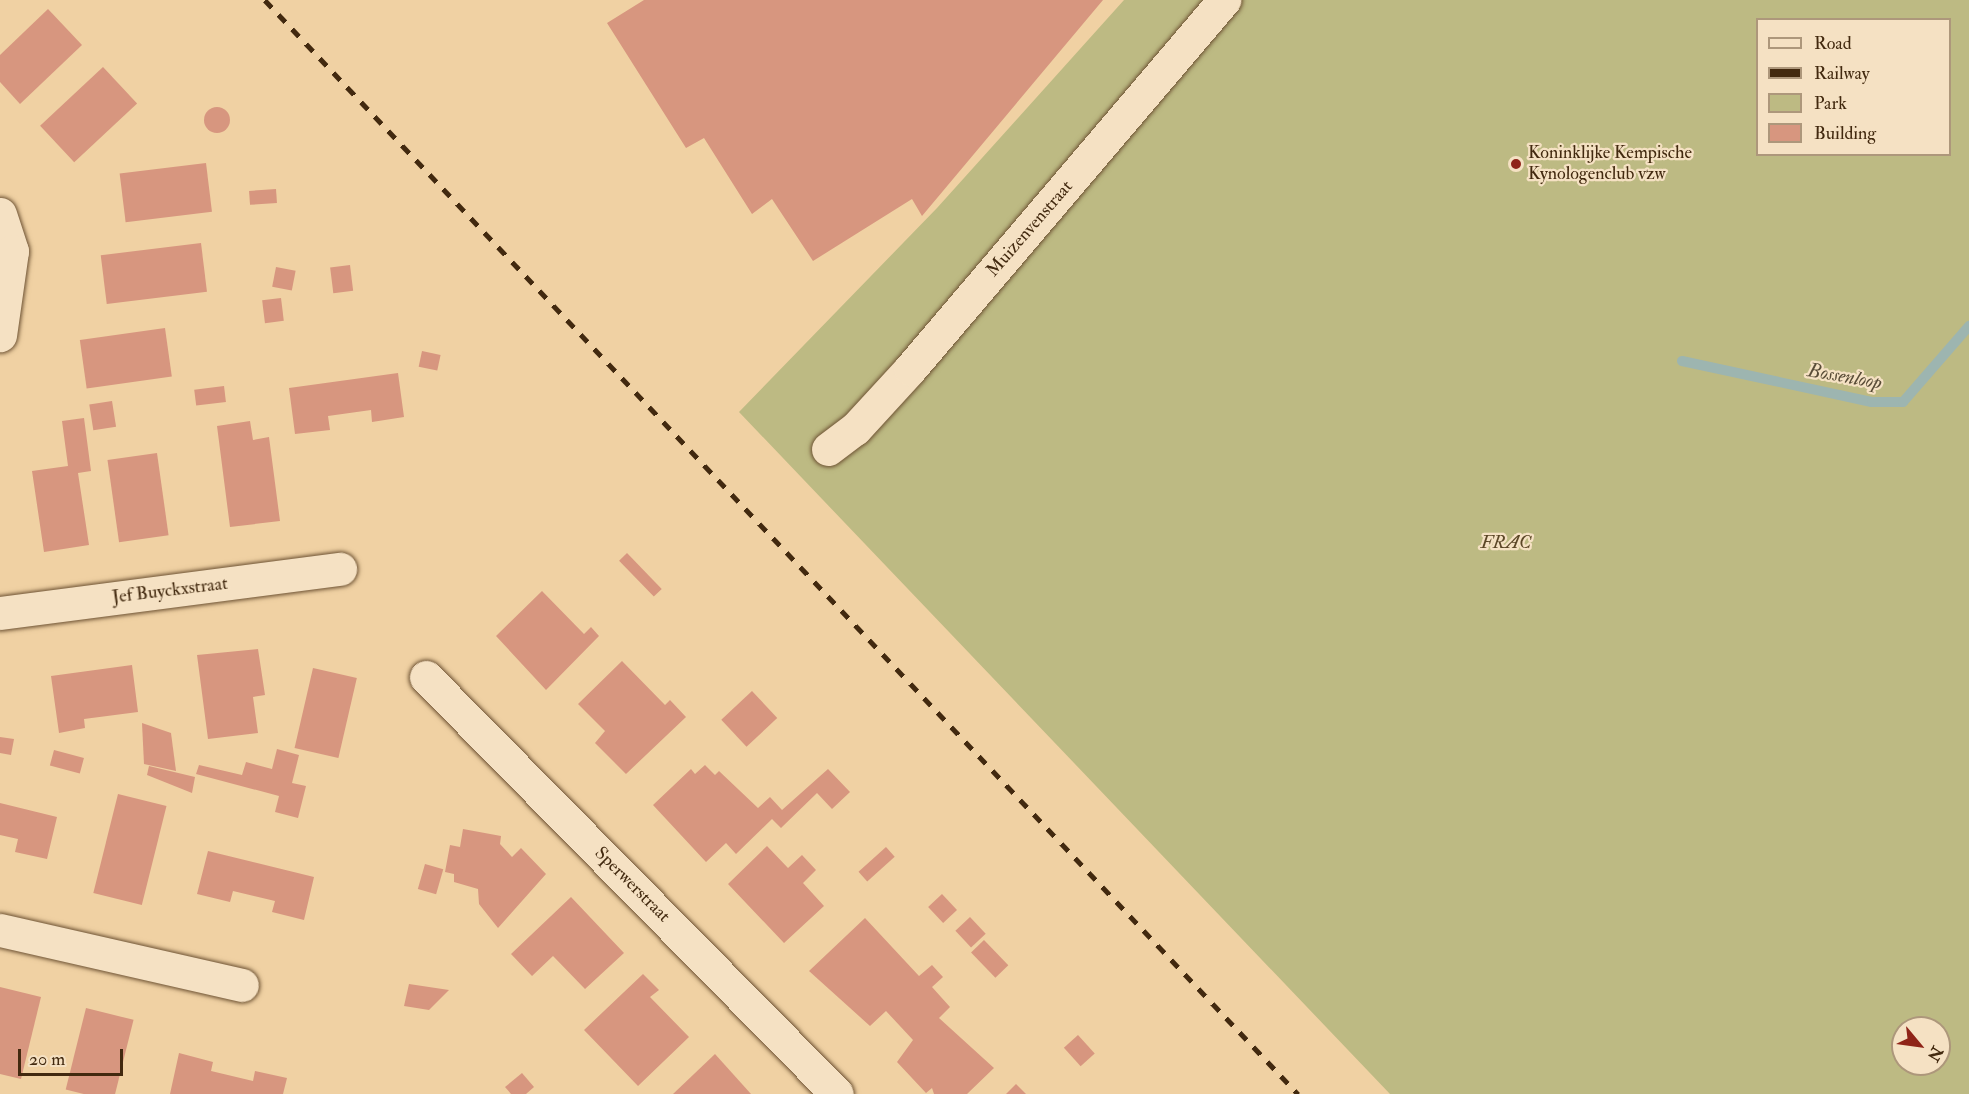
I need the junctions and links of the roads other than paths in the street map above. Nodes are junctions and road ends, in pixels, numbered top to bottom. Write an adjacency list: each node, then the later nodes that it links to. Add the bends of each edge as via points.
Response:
1 (1224, 0): 4 (street, Muizenvenstraat, via 910,369 855,429)
2 (0, 214): 3 (street, via 12,251)
3 (0, 335)
4 (828, 449)
5 (340, 569): 6 (street, Jef Buyckxstraat)
6 (0, 613)
7 (426, 677): 10 (street, Sperwerstraat)
8 (0, 930): 9 (street)
9 (242, 985)
10 (837, 1094)

